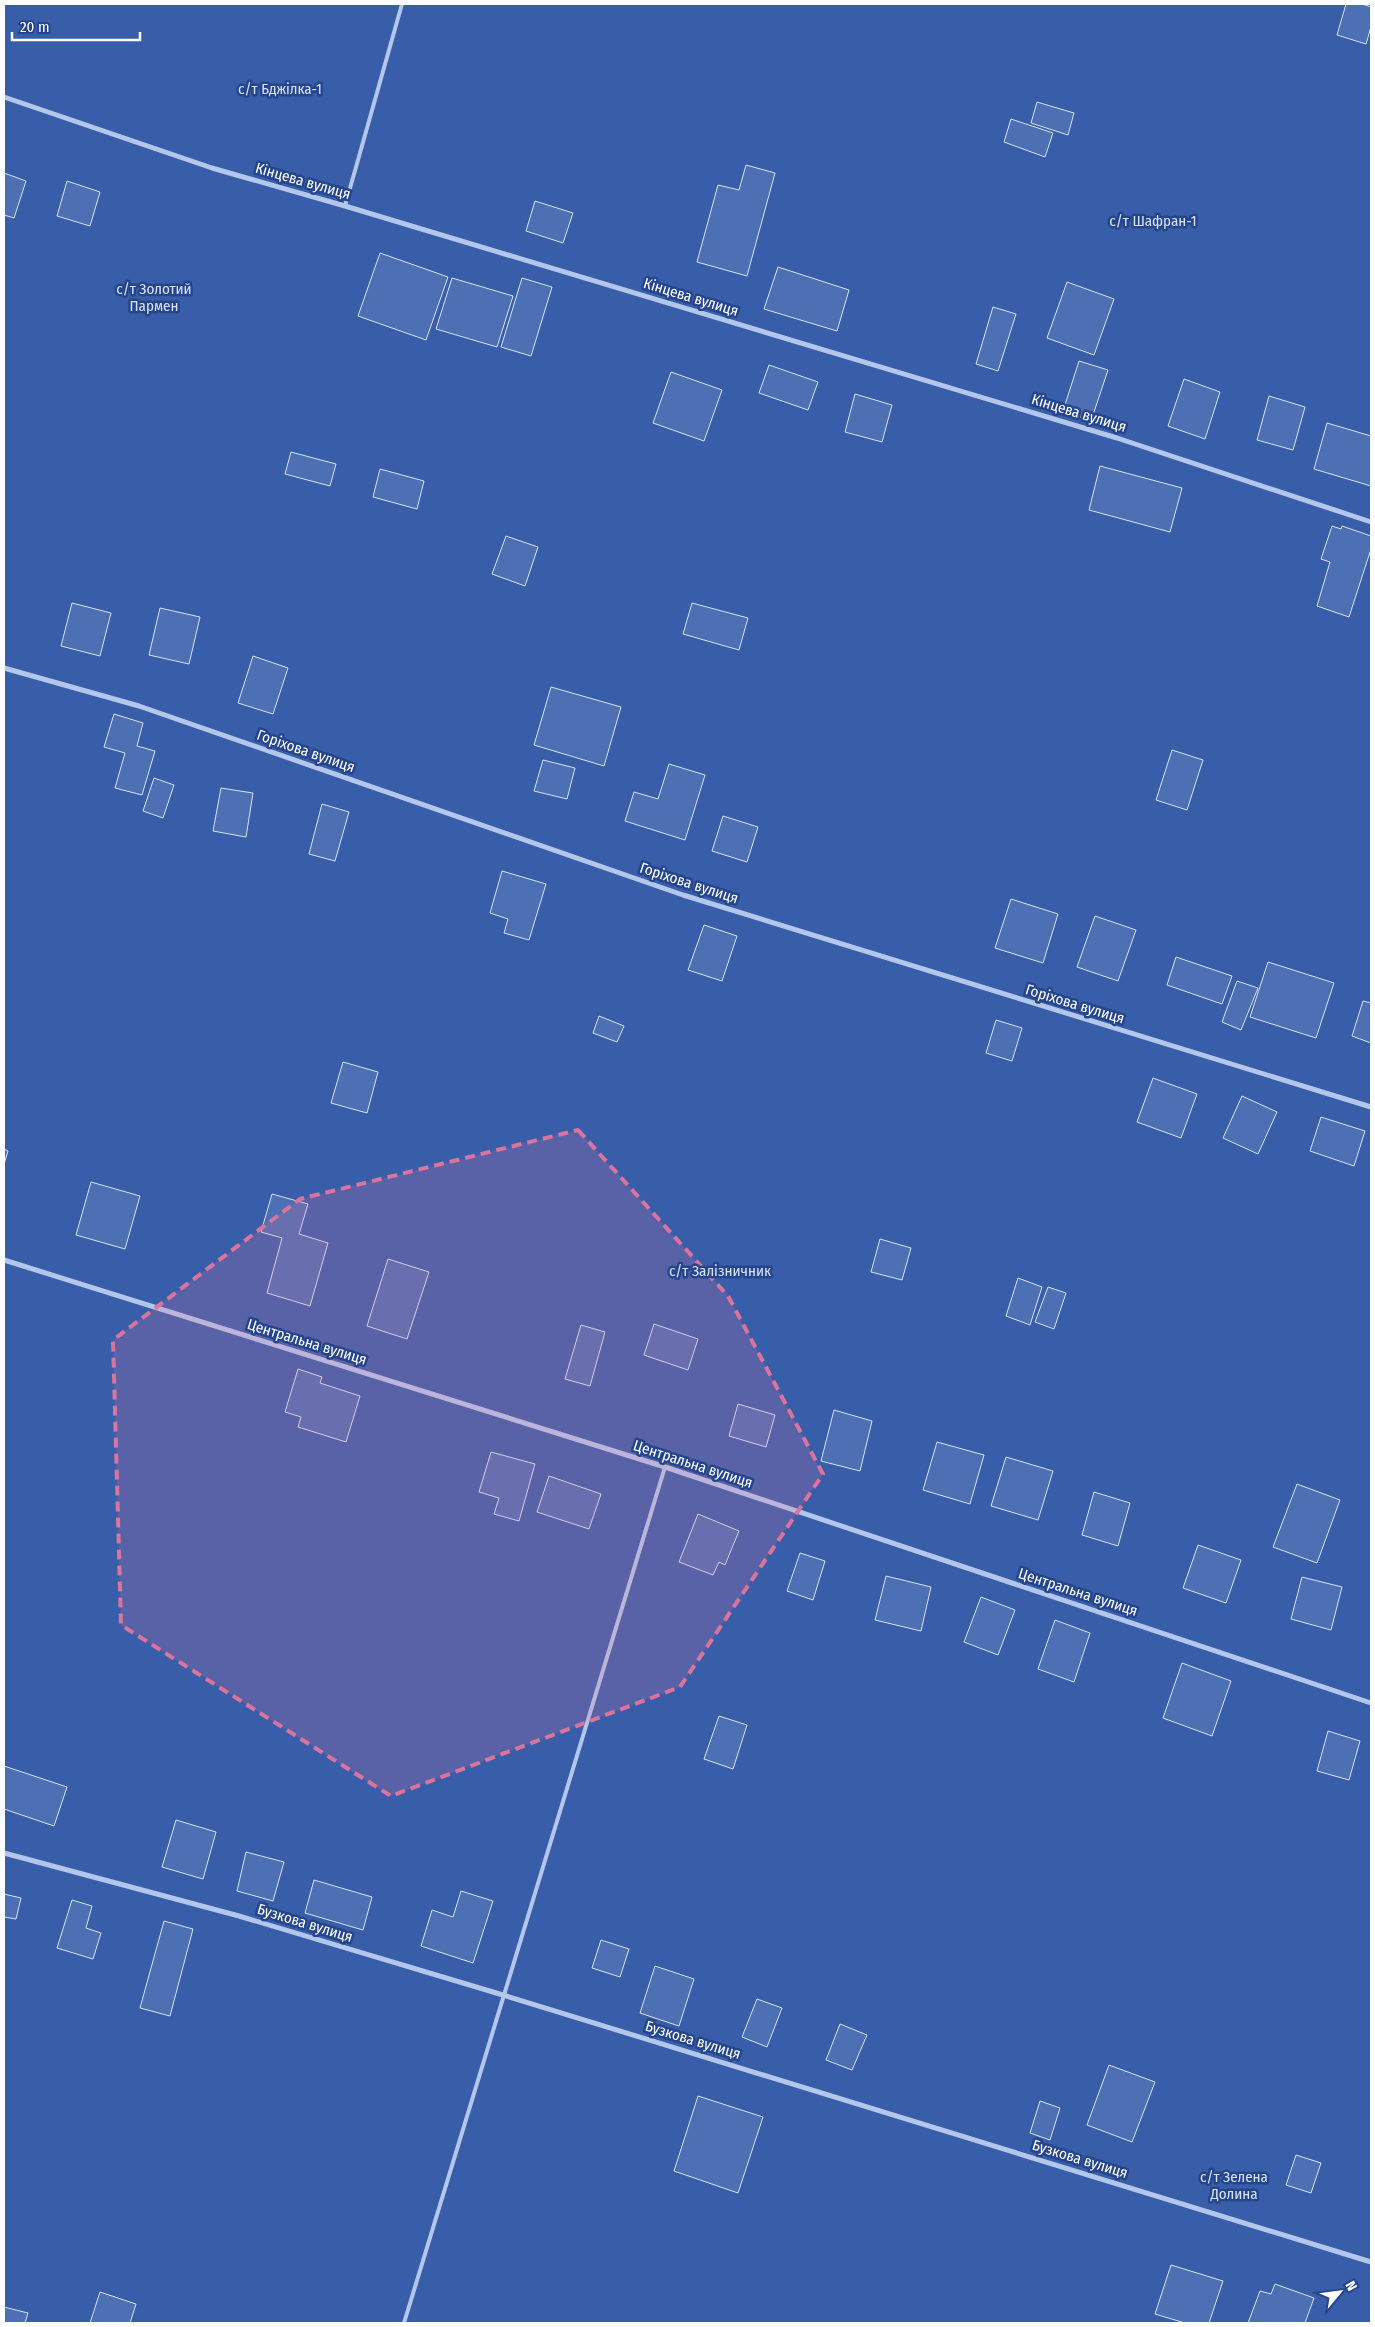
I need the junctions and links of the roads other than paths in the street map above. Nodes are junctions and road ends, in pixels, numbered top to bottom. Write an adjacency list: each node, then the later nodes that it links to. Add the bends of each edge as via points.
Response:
1 (402, 4): 3 (lane)
2 (4, 97): 3 (street, Кінцева вулиця, via 212,168)
3 (345, 206): 4 (street, Кінцева вулиця, via 1117,438)
4 (1371, 522)
5 (4, 668): 6 (street, Горіхова вулиця, via 139,706 683,895)
6 (1371, 1107)
7 (4, 1260): 8 (street, Центральна вулиця)
8 (665, 1467): 9 (street, Центральна вулиця); 11 (lane)
9 (1371, 1703)
10 (4, 1853): 11 (street, Бузкова вулиця, via 239,1916)
11 (503, 1995): 12 (street, Бузкова вулиця); 13 (lane)
12 (1371, 2262)
13 (404, 2323)

